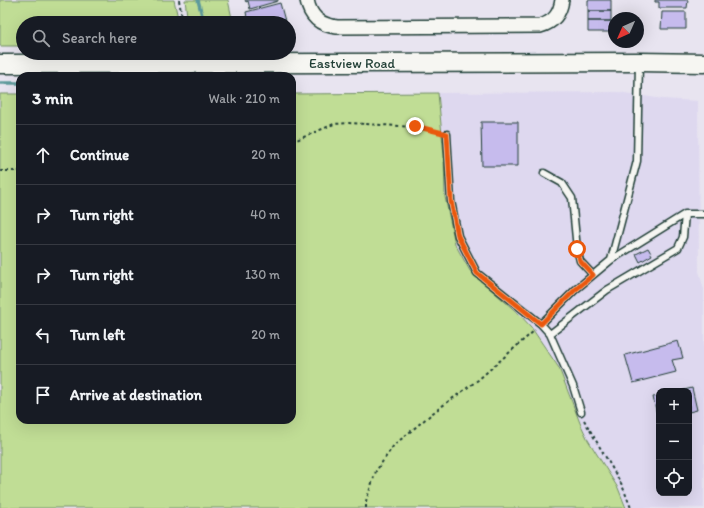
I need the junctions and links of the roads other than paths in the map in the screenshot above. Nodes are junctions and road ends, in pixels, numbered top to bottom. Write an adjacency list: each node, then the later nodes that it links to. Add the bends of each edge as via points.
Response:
1 (307, 0): 2 (street, via 313,16 323,24 337,27 540,26 556,17)
2 (562, 0)
3 (639, 62): 4 (street, Eastview Road); 5 (street, Eastview Road); 10 (lane, via 637,161)
4 (704, 63)
5 (0, 64)
6 (447, 134): 12 (lane, via 451,201 458,236 477,273)
7 (544, 173): 11 (lane, via 562,183 572,198 580,261)
8 (685, 214): 9 (lane); 10 (lane); 13 (lane, via 683,237 678,248 607,290)
9 (704, 214)
10 (611, 260): 11 (lane)
11 (593, 275): 12 (lane)
12 (541, 324): 13 (lane)
13 (550, 334): 14 (lane, via 574,386)
14 (581, 412)

